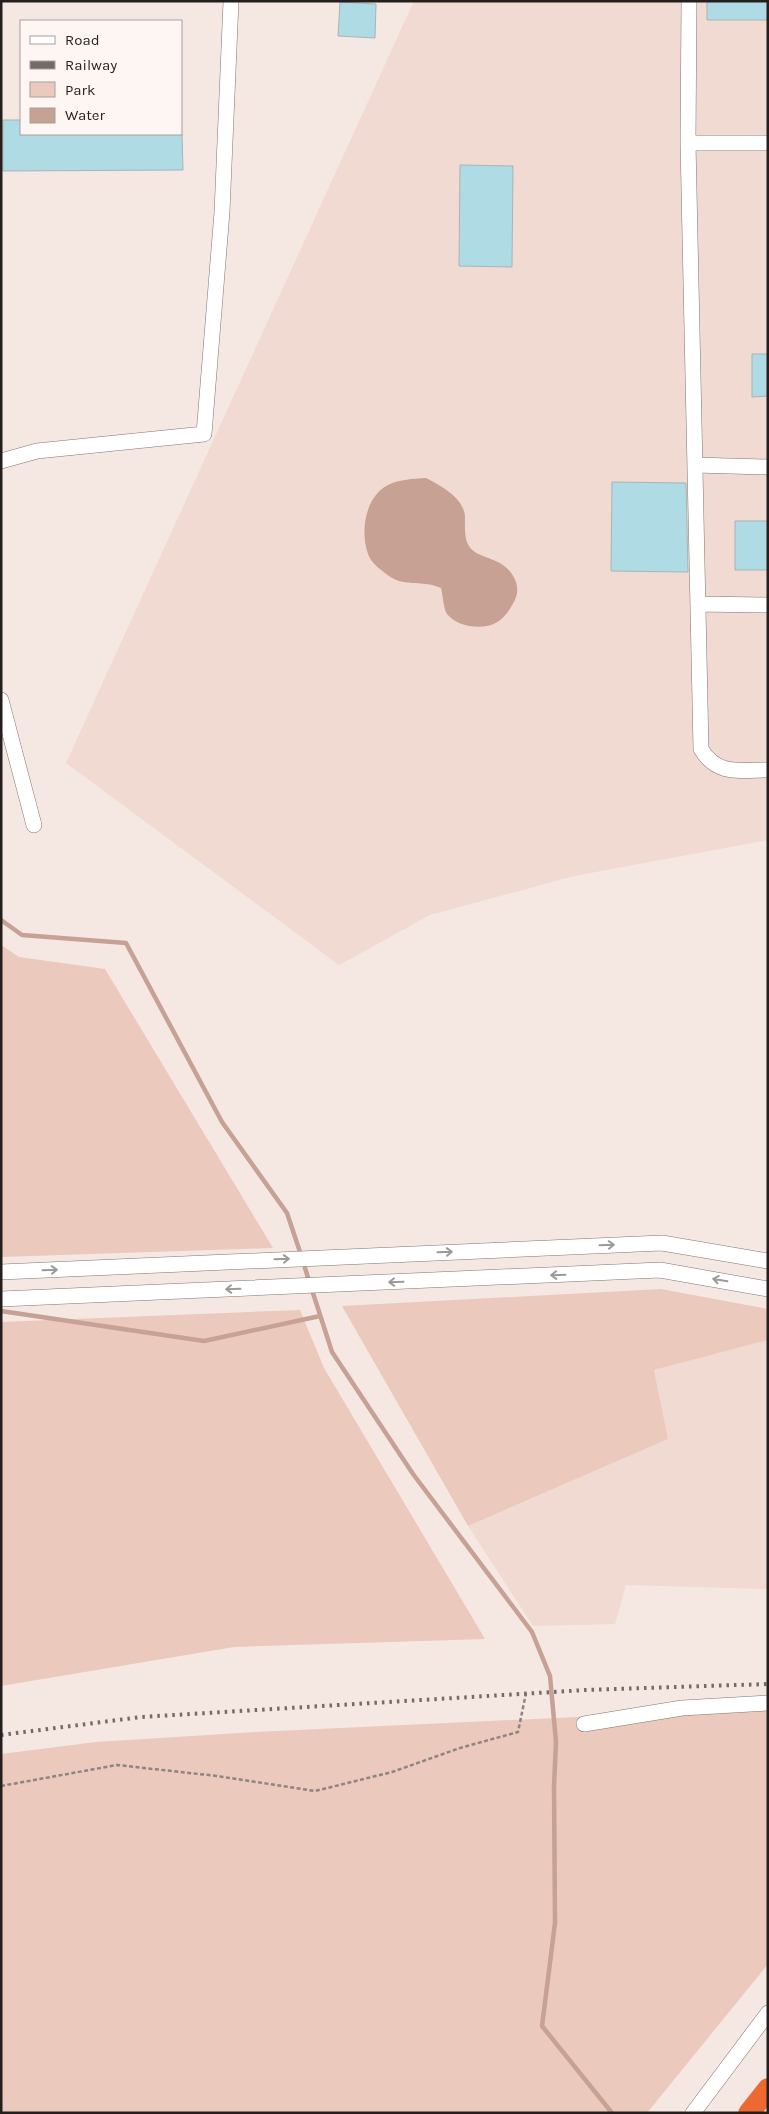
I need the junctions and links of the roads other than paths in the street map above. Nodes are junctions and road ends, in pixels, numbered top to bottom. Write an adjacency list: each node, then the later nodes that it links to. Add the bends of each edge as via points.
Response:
1 (231, 1): 5 (street, via 222,212 204,434 37,451)
2 (689, 1): 3 (street)
3 (688, 143): 4 (street); 6 (street)
4 (768, 143)
5 (1, 461)
6 (695, 465): 7 (street); 8 (street)
7 (768, 466)
8 (698, 604): 9 (street); 11 (street, via 700,749 707,760 725,770)
9 (768, 605)
10 (1, 700): 12 (street)
11 (768, 770)
12 (34, 825)
13 (768, 1261): 14 (street, one-way to 13, via 662,1243)
14 (1, 1272)
15 (768, 1289): 16 (street, one-way to 16, via 660,1270)
16 (1, 1299)
17 (768, 1703): 18 (street, via 682,1708)
18 (584, 1724)
19 (768, 2014): 21 (street)
20 (768, 2089): 22 (highway)
21 (693, 2113)
22 (749, 2113)

